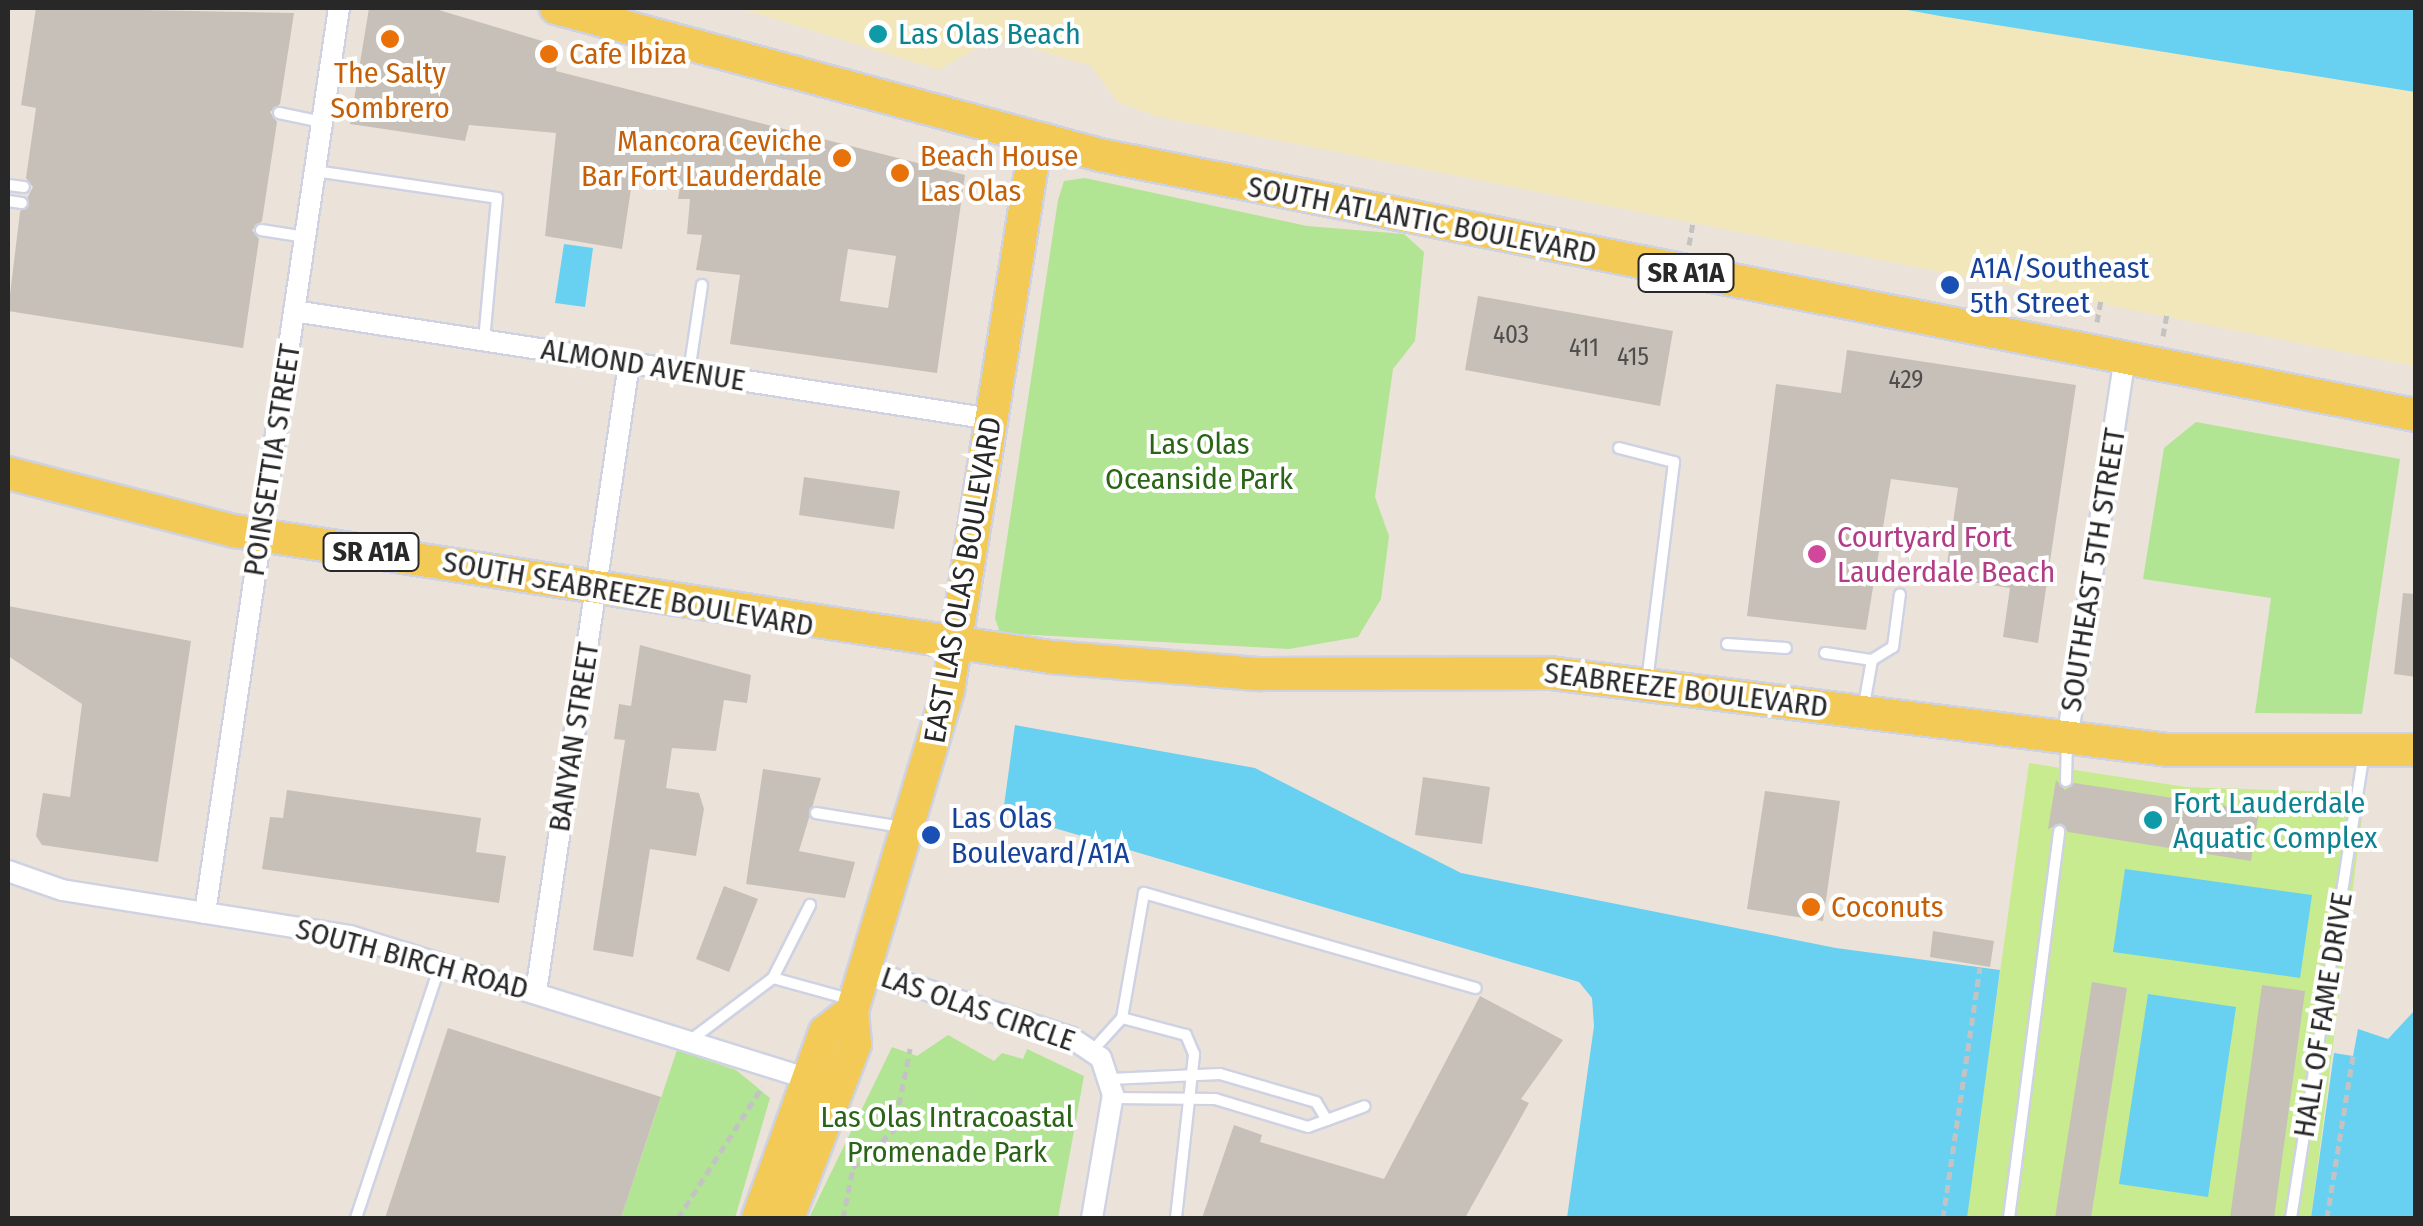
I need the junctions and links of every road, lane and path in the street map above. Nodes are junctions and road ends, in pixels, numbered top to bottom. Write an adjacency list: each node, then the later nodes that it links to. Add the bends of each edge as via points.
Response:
1 (338, 8): 4 (street, POINSETTIA STREET)
2 (556, 8): 5 (main road, SOUTH ATLANTIC BOULEVARD / SR A1A)
3 (279, 113): 4 (lane)
4 (322, 122): 6 (street, POINSETTIA STREET)
5 (1036, 140): 22 (main road, SOUTH ATLANTIC BOULEVARD / SR A1A); 26 (main road, EAST LAS OLAS BOULEVARD)
6 (314, 171): 13 (street, POINSETTIA STREET); 20 (lane, via 497,198)
7 (8, 185): 8 (lane)
8 (24, 188)
9 (8, 201): 10 (lane)
10 (22, 203)
11 (1693, 222): 14 (path)
12 (260, 230): 13 (lane)
13 (305, 236): 17 (street, POINSETTIA STREET)
14 (1688, 248)
15 (702, 284): 24 (lane)
16 (2101, 300): 19 (path)
17 (294, 311): 20 (street, ALMOND AVENUE); 29 (street, POINSETTIA STREET)
18 (2168, 314): 21 (path)
19 (2096, 330)
20 (484, 341): 23 (street, ALMOND AVENUE)
21 (2162, 342)
22 (2125, 358): 25 (main road, SOUTH ATLANTIC BOULEVARD / SR A1A); 39 (street, SOUTHEAST 5TH STREET)
23 (629, 364): 24 (street, ALMOND AVENUE); 30 (street, BANYAN STREET)
24 (689, 372): 26 (street, ALMOND AVENUE)
25 (2416, 415)
26 (992, 418): 33 (main road, EAST LAS OLAS BOULEVARD)
27 (1618, 448): 37 (lane, via 1674,462)
28 (8, 472): 29 (main road, SOUTH SEABREEZE BOULEVARD / SR A1A)
29 (260, 535): 30 (main road, SOUTH SEABREEZE BOULEVARD / SR A1A); 48 (street, POINSETTIA STREET)
30 (597, 586): 33 (main road, SOUTH SEABREEZE BOULEVARD / SR A1A); 53 (street, BANYAN STREET)
31 (1900, 594): 36 (lane, via 1893,647)
32 (1726, 644): 34 (lane)
33 (956, 646): 37 (main road, SEABREEZE BOULEVARD / SR A1A, via 1221,672 1504,670); 44 (main road, EAST LAS OLAS BOULEVARD)
34 (1786, 648)
35 (1824, 653): 36 (lane)
36 (1872, 660): 38 (lane)
37 (1647, 682): 38 (main road, SEABREEZE BOULEVARD / SR A1A)
38 (1863, 711): 39 (main road, SEABREEZE BOULEVARD / SR A1A)
39 (2067, 740): 41 (main road, SEABREEZE BOULEVARD / SR A1A, via 2195,752); 42 (lane, SOUTHEAST 5TH STREET)
40 (2416, 750): 41 (main road, SEABREEZE BOULEVARD / SR A1A)
41 (2364, 752): 77 (lane, HALL OF FAME DRIVE)
42 (2066, 781)
43 (816, 812): 44 (lane)
44 (912, 828): 54 (main road, EAST LAS OLAS BOULEVARD)
45 (2059, 831): 76 (lane)
46 (8, 872): 48 (street, SOUTH BIRCH ROAD)
47 (810, 905): 51 (lane)
48 (204, 913): 49 (street, SOUTH BIRCH ROAD, via 330,931)
49 (442, 963): 53 (street, SOUTH BIRCH ROAD); 68 (lane)
50 (1980, 968): 75 (path)
51 (773, 978): 54 (lane); 56 (lane)
52 (1476, 988): 55 (lane, via 1144,893)
53 (536, 992): 56 (street, SOUTH BIRCH ROAD)
54 (857, 994): 58 (street, LAS OLAS CIRCLE); 61 (main road, EAST LAS OLAS BOULEVARD, via 825,1032); 67 (main road, EAST LAS OLAS BOULEVARD, via 856,1044)
55 (1122, 1018): 58 (lane); 60 (lane, via 1186,1035)
56 (692, 1039): 61 (street, SOUTH BIRCH ROAD)
57 (910, 1049): 72 (path, via 894,1130 852,1168)
58 (1093, 1050): 63 (street, LAS OLAS CIRCLE)
59 (2353, 1056): 78 (path)
60 (1190, 1076): 63 (lane); 64 (lane); 66 (lane, via 1220,1074 1316,1102)
61 (808, 1080): 67 (main road, EAST LAS OLAS BOULEVARD)
62 (765, 1084): 69 (path, via 712,1152)
63 (1111, 1088): 64 (lane); 73 (street)
64 (1186, 1098): 66 (lane, via 1308,1127); 74 (lane, via 1190,1129)
65 (1365, 1106): 66 (lane)
66 (1328, 1120)
67 (792, 1168): 70 (main road, EAST LAS OLAS BOULEVARD); 71 (main road, EAST LAS OLAS BOULEVARD)
68 (356, 1218)
69 (678, 1218)
70 (758, 1218)
71 (788, 1218)
72 (843, 1218)
73 (1092, 1218)
74 (1176, 1218)
75 (1943, 1218)
76 (2009, 1218)
77 (2291, 1218)
78 (2327, 1218)

